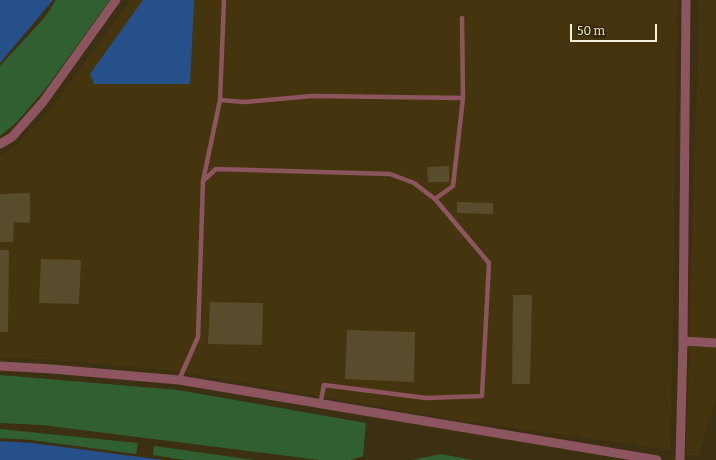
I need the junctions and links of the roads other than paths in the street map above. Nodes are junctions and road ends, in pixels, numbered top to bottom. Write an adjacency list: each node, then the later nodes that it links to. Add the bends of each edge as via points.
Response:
1 (116, 0): 7 (street, via 43,102 12,137)
2 (224, 0): 6 (lane)
3 (686, 0): 10 (street)
4 (462, 18): 5 (lane)
5 (463, 98): 6 (lane, via 312,96 245,102); 9 (lane, via 453,186)
6 (220, 100): 8 (lane)
7 (0, 144)
8 (203, 181): 9 (lane, via 216,169 390,174 414,183); 13 (lane, via 198,337)
9 (434, 199): 14 (lane, via 489,264 482,396 426,398 324,385)
10 (683, 341): 11 (street); 16 (street)
11 (716, 343)
12 (0, 366): 13 (street)
13 (179, 380): 14 (street)
14 (320, 405): 15 (street)
15 (657, 460)
16 (680, 460)

